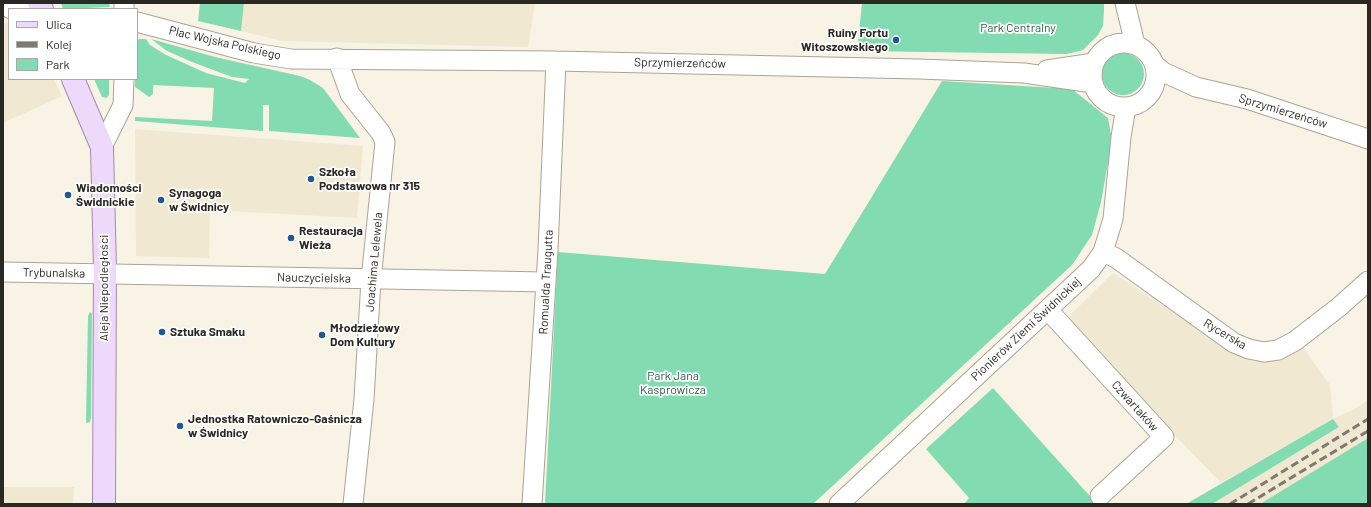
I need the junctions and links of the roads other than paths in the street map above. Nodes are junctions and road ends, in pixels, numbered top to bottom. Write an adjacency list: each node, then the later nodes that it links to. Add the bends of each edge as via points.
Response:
1 (25, 3): 3 (street)
2 (1124, 3): 5 (street); 6 (street)
3 (12, 8)
4 (138, 22): 7 (street, Plac Wojska Polskiego, via 254,53 291,59)
5 (1114, 44): 6 (street); 9 (street, via 1102,51)
6 (1135, 44): 10 (street, via 1148,54)
7 (337, 58): 8 (street, Sprzymierzeńców); 23 (street, Joachima Lelewela, via 350,94 381,133 385,142)
8 (556, 61): 11 (street, Sprzymierzeńców); 25 (street, Romualda Traugutta)
9 (1094, 63): 11 (street, Sprzymierzeńców); 14 (street)
10 (1156, 66): 15 (street, Sprzymierzeńców, via 1163,72); 16 (street, via 1157,75)
11 (1024, 73): 14 (street, Sprzymierzeńców)
12 (73, 80): 19 (main road, Aleja Niepodległości)
13 (124, 80): 19 (street, via 123,105)
14 (1092, 83): 17 (street, via 1105,101 1115,106)
15 (1196, 87): 16 (street, Sprzymierzeńców); 18 (street, Sprzymierzeńców, via 1247,99)
16 (1152, 92): 17 (street, via 1145,100)
17 (1126, 107): 20 (street, Pionierów Ziemi Świdnickiej, via 1113,219)
18 (1368, 139)
19 (102, 147): 22 (main road, Aleja Niepodległości)
20 (1103, 252): 24 (street, Rycerska, via 1116,258 1234,343 1264,352 1278,350 1295,341); 26 (street, Pionierów Ziemi Świdnickiej, via 1091,269)
21 (3, 272): 22 (street, Trybunalska)
22 (105, 274): 23 (street, Nauczycielska); 28 (main road, Aleja Niepodległości)
23 (371, 280): 25 (street, Nauczycielska); 29 (street, Joachima Lelewela, via 364,399)
24 (1368, 281)
25 (546, 282): 30 (street, Romualda Traugutta)
26 (1048, 310): 27 (street, Czwartaków, via 1164,437); 31 (street, Pionierów Ziemi Świdnickiej)
27 (1100, 496)
28 (104, 504)
29 (353, 504)
30 (532, 504)
31 (839, 504)

